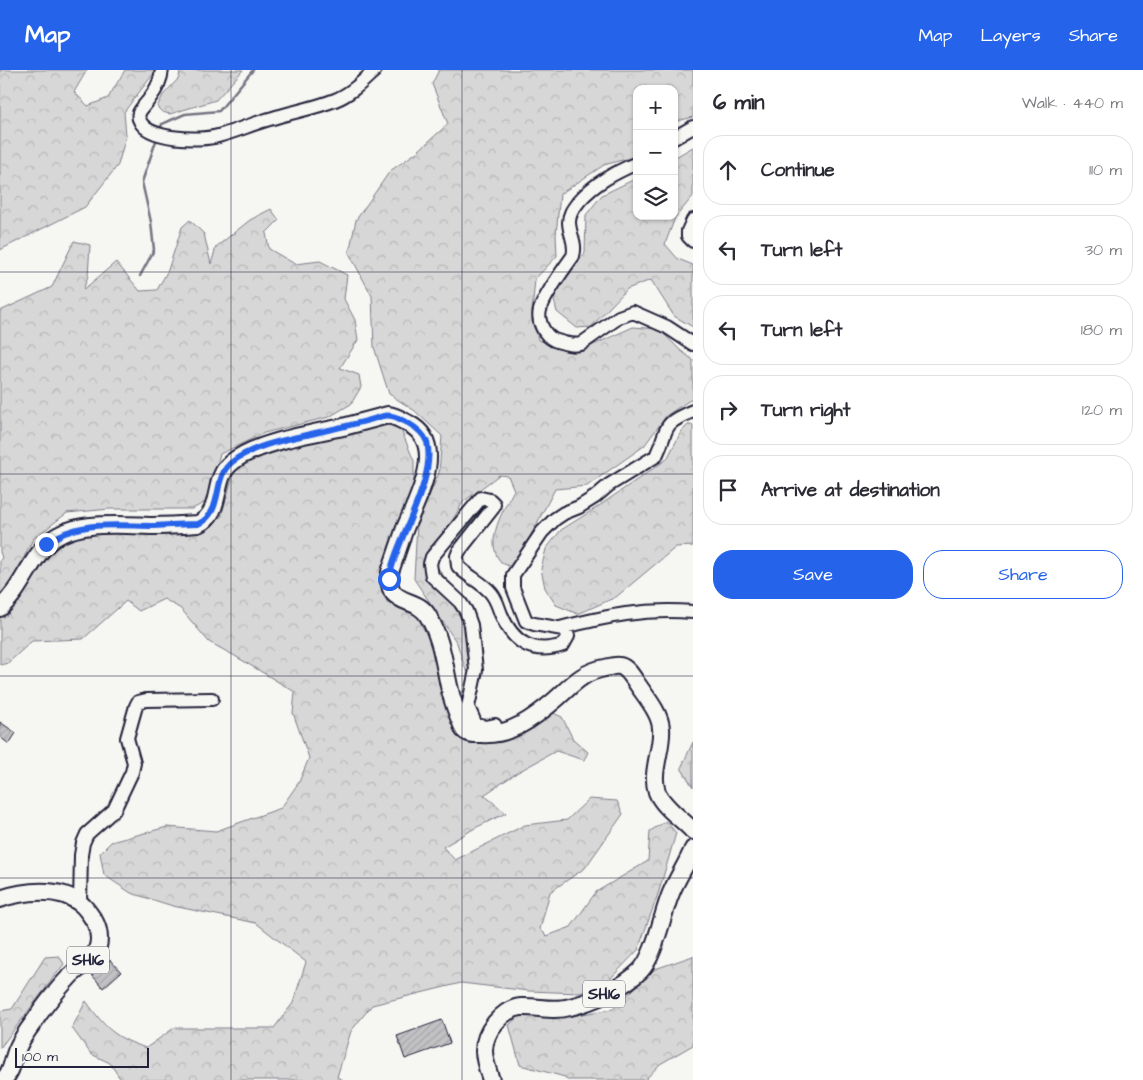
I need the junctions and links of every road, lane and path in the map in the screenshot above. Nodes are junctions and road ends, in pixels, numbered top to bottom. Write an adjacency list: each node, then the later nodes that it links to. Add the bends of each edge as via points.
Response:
1 (162, 70): 2 (street, via 158,84 138,115 142,125 151,132 167,136 197,138 216,137 335,100 357,87)
2 (374, 70)
3 (693, 127): 4 (street)
4 (678, 136)
5 (633, 165): 8 (street, via 590,189 572,210 569,223 575,250 541,306 542,328 550,338 576,345 619,317 633,312 667,327)
6 (693, 220): 7 (street, via 688,236)
7 (693, 241)
8 (693, 344)
9 (693, 411): 12 (street, via 671,421 656,456 579,507 555,519 542,532 513,575 513,588 526,621)
10 (0, 608): 14 (main road, via 16,591 46,544 61,534 90,526 198,524 211,515 224,470 241,456 284,440 394,416 413,426 427,443 422,490 390,572 394,595 418,606 428,616 440,646 460,722 467,732 490,735 509,731)
11 (693, 612): 12 (street, via 667,610 614,614)
12 (560, 628): 14 (street, via 568,636 563,645 540,650 531,648 510,630 490,592 458,566 457,556 494,506 490,500 481,498 432,557 430,569 432,576 460,602 469,617 476,670 468,707 476,725 486,727 514,722)
13 (212, 699): 18 (street, via 138,702 127,738 134,763 132,772 114,810 87,834 83,843)
14 (536, 714): 15 (main road, via 592,670 623,667 647,697 661,726 656,773 658,794)
15 (693, 830)
16 (693, 849): 20 (main road, SH16, via 671,891 650,956 641,970 612,990 570,1007 556,1010 522,1007 508,1011 492,1027 484,1045)
17 (0, 899): 18 (main road, SH16, via 16,893 41,892 57,893)
18 (80, 903): 19 (main road, SH16, via 99,930 94,954 44,1006 21,1041 12,1070)
19 (3, 1080)
20 (491, 1080)

